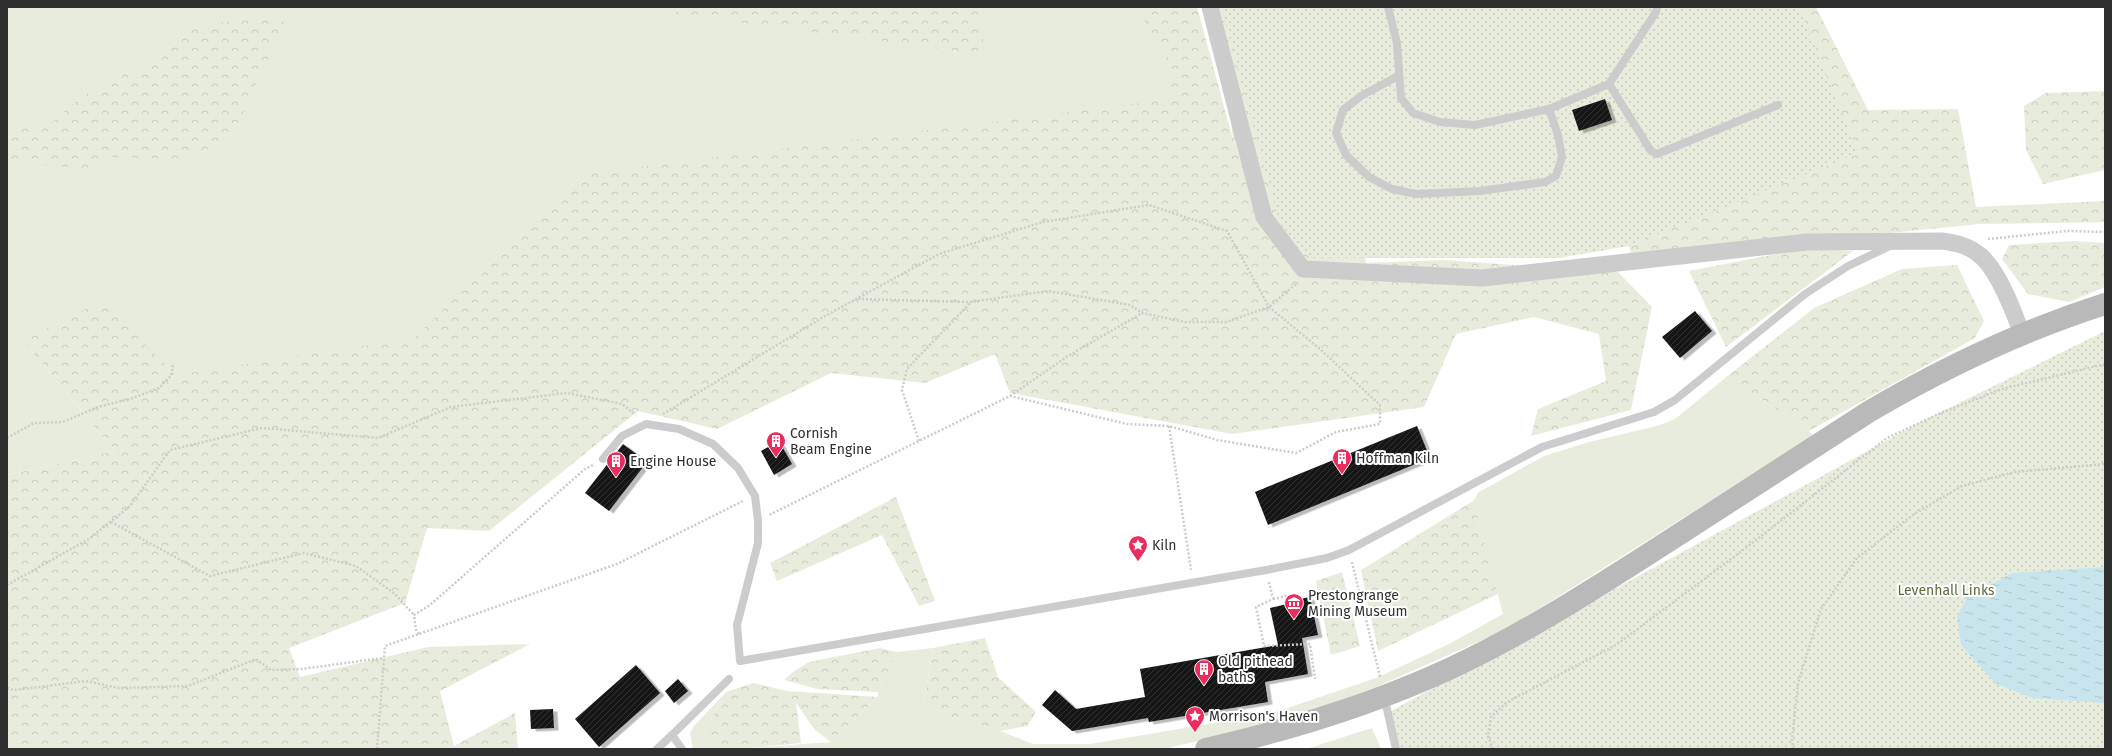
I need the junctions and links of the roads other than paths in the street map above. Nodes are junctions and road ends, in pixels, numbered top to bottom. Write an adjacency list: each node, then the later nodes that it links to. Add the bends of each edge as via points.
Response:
1 (1210, 7): 8 (street, via 1264,217 1303,269 1482,278 1807,242)
2 (1388, 7): 4 (lane, via 1397,43)
3 (1657, 7): 5 (lane)
4 (1398, 76): 7 (lane, via 1401,98 1413,114 1440,122 1475,125); 7 (lane, via 1361,96 1343,110 1336,133 1346,155 1369,177 1398,190 1416,194 1480,191 1545,182 1556,176 1562,157)
5 (1609, 84): 6 (lane, via 1651,151 1657,154); 7 (lane)
6 (1778, 105)
7 (1549, 109)
8 (1896, 243): 10 (street, via 1959,243 1978,254 1990,266); 11 (lane, via 1848,266 1805,294 1675,400 1654,412 1542,447 1349,550 1327,558 740,661 736,625 758,543 758,521 755,496 738,468 713,444 679,429 646,424 622,436)
9 (2105, 304): 10 (main road)
10 (2022, 334): 13 (main road, via 1914,385 1870,411 1599,586 1528,628 1449,669)
11 (603, 459)
12 (729, 679): 14 (lane)
13 (1384, 696): 15 (main road); 19 (lane)
14 (672, 735): 16 (lane); 17 (lane)
15 (1244, 745): 18 (main road)
16 (657, 749)
17 (682, 749)
18 (1206, 749)
19 (1396, 749)

